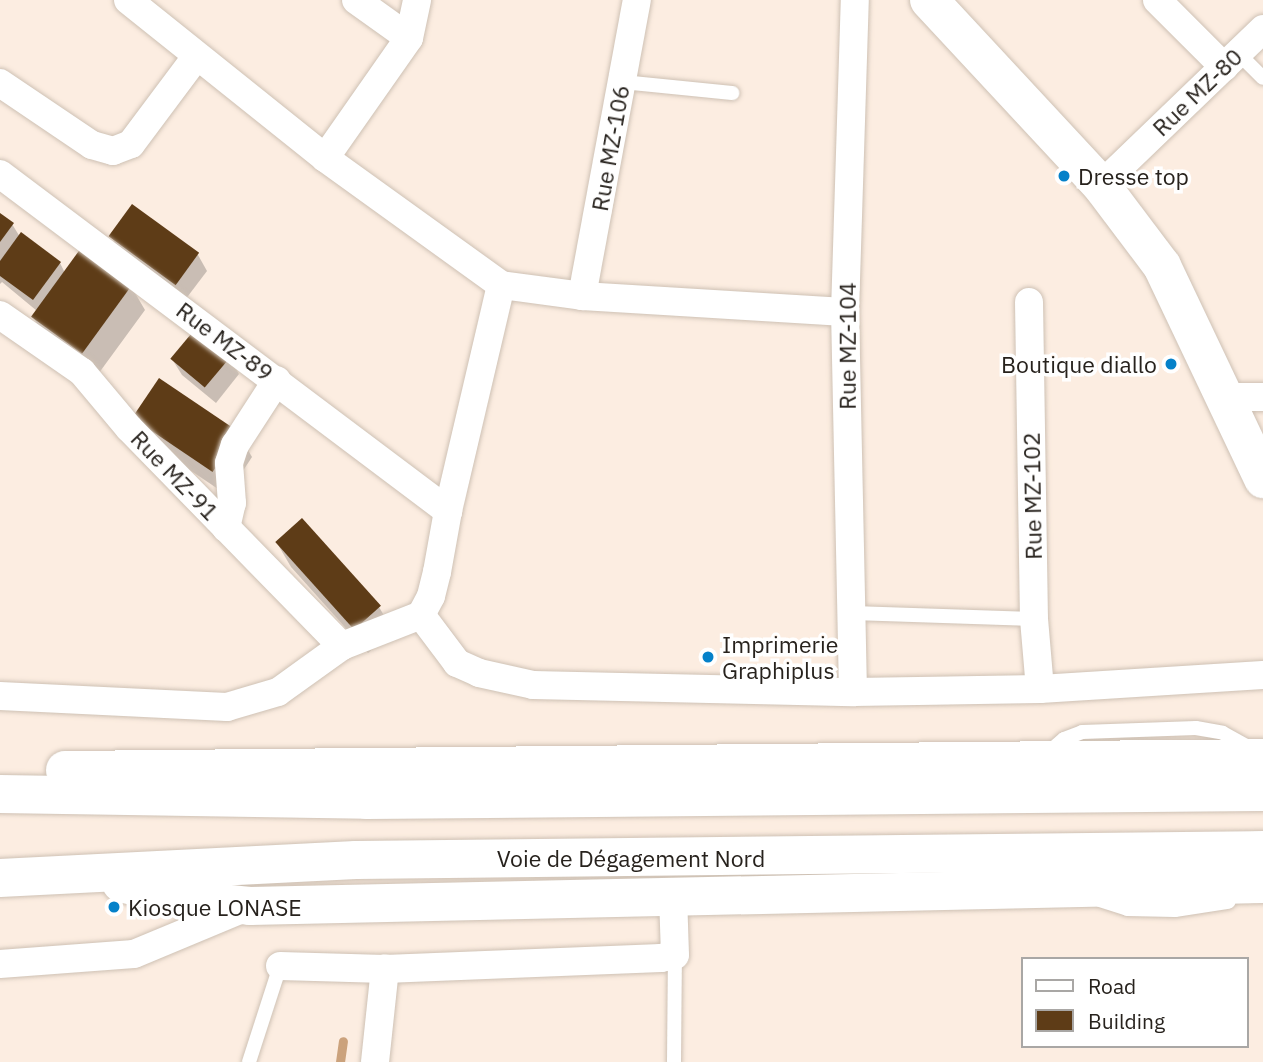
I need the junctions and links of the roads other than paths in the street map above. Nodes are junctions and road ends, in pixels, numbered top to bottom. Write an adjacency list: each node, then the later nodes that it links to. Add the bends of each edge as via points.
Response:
1 (128, 0): 10 (street)
2 (356, 0): 9 (street)
3 (418, 0): 9 (street)
4 (637, 0): 13 (street, Rue MZ-106)
5 (855, 0): 22 (street, Rue MZ-104)
6 (929, 0): 18 (main road)
7 (1157, 0): 11 (street)
8 (1263, 29): 11 (street, Rue MZ-80)
9 (409, 38): 16 (street)
10 (196, 57): 14 (street, via 131,144 113,151 92,145); 16 (street)
11 (1231, 60): 12 (lane); 18 (street, Rue MZ-80)
12 (1263, 78)
13 (622, 82): 15 (lane); 20 (street, Rue MZ-106)
14 (1, 88)
15 (732, 93)
16 (325, 158): 19 (street)
17 (0, 174): 24 (street, Rue MZ-89)
18 (1101, 185): 25 (main road, via 1162,266)
19 (501, 285): 20 (street); 28 (street)
20 (582, 296): 22 (street)
21 (1030, 302): 32 (street, Rue MZ-102)
22 (845, 312): 30 (street, Rue MZ-104)
23 (0, 315): 29 (street, Rue MZ-91, via 82,372)
24 (277, 380): 28 (street, Rue MZ-89); 29 (street, via 235,444 229,463 232,503)
25 (1226, 397): 26 (street); 27 (main road)
26 (1263, 397)
27 (1263, 479)
28 (447, 511): 31 (street, via 431,596)
29 (226, 528): 33 (street, Rue MZ-91)
30 (852, 613): 32 (lane); 36 (street, Rue MZ-104)
31 (421, 615): 33 (street); 36 (street, via 457,663 533,685)
32 (1034, 619): 35 (street, Rue MZ-102)
33 (342, 646): 37 (street, via 278,692 227,707)
34 (1263, 675): 35 (street)
35 (1040, 689): 36 (street)
36 (853, 692)
37 (1, 693)
38 (1263, 757): 39 (main road)
39 (0, 770)
40 (1263, 792): 41 (main road, via 366,800)
41 (0, 794)
42 (1263, 850): 43 (main road, Voie de Dégagement Nord, via 356,860)
43 (81, 874): 44 (main road, Voie de Dégagement Nord); 47 (main road, via 188,900)
44 (0, 878)
45 (1263, 886): 46 (main road)
46 (673, 895): 47 (main road); 48 (street)
47 (250, 906): 49 (street, via 134,954)
48 (675, 955): 51 (street); 54 (lane)
49 (0, 964)
50 (280, 966): 51 (street); 52 (lane)
51 (385, 969): 53 (street)
52 (249, 1062)
53 (374, 1062)
54 (674, 1062)

